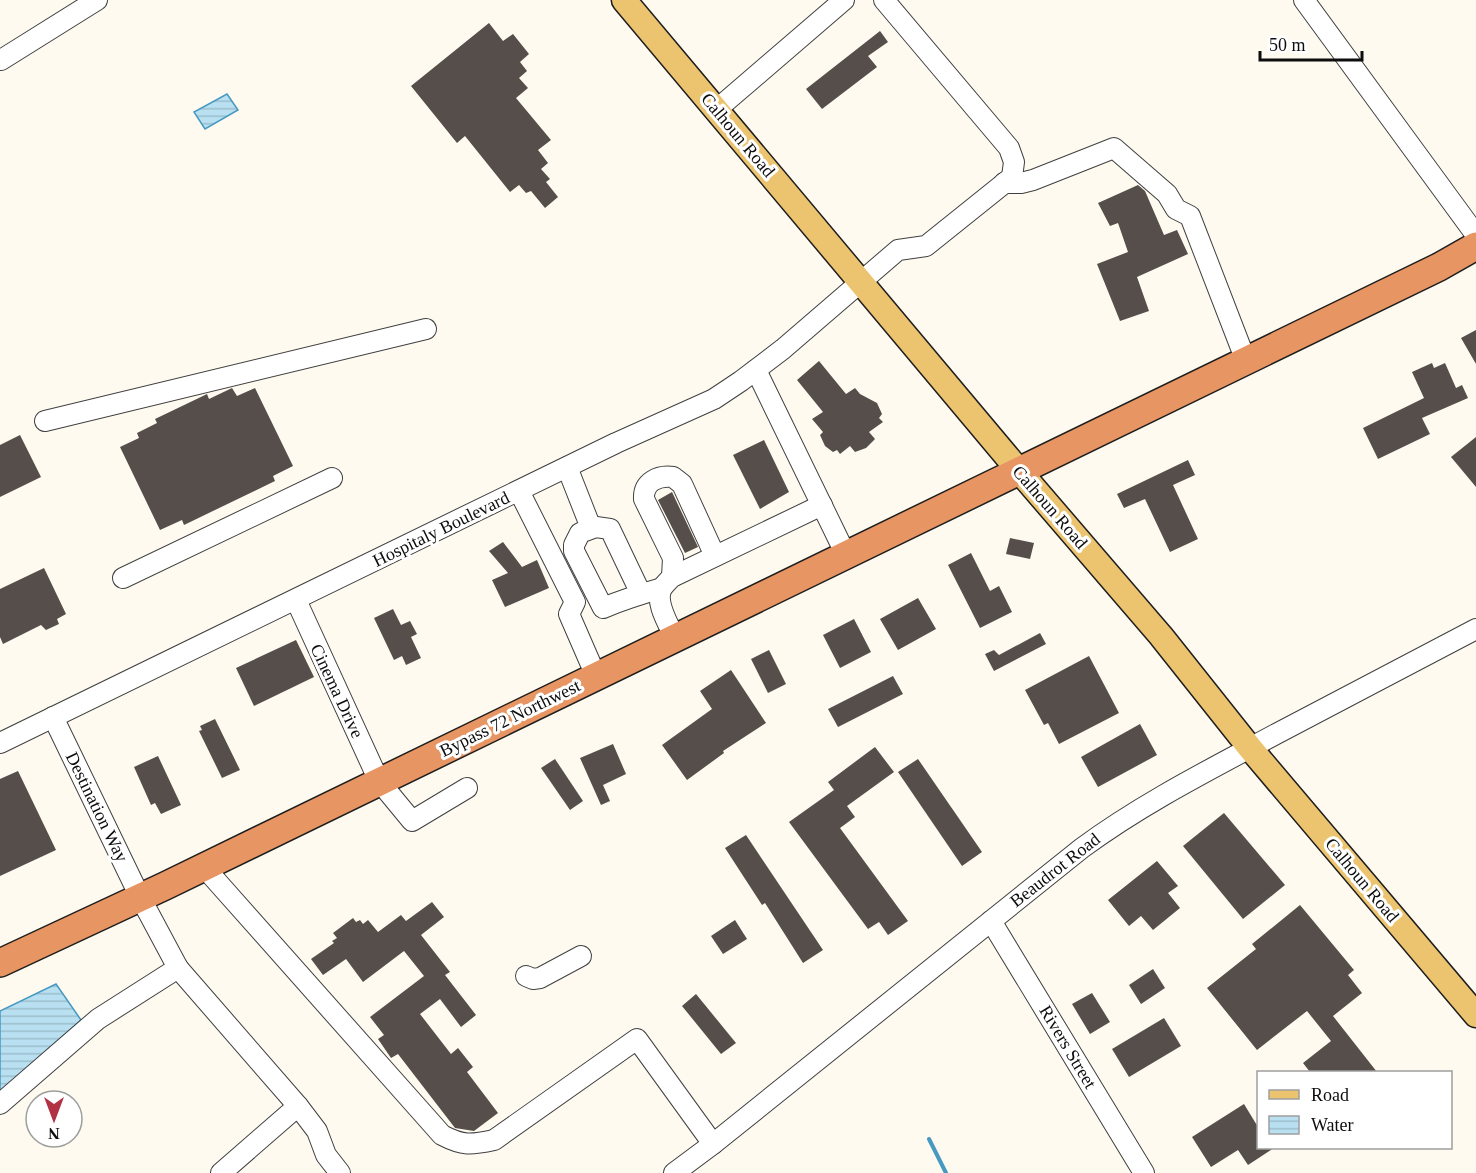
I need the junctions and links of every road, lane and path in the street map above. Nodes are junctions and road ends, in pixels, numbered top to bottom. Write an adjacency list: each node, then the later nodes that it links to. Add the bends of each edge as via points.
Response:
1 (97, 0): 6 (street)
2 (624, 0): 7 (main road, Calhoun Road)
3 (844, 0): 7 (street)
4 (884, 0): 8 (street, via 1009,148 1014,162 1012,177)
5 (1304, 0): 9 (street)
6 (1, 60)
7 (716, 110): 11 (main road, Calhoun Road)
8 (1004, 183): 11 (street, Hospitaly Boulevard, via 926,246 898,250); 13 (street, via 1033,180 1114,148 1167,194 1176,208 1190,216)
9 (1476, 235)
10 (1476, 246): 13 (highway, Bypass 72 Northwest)
11 (860, 281): 14 (street, Hospitaly Boulevard); 17 (main road, Calhoun Road)
12 (426, 329): 15 (street)
13 (1246, 361): 17 (highway, Bypass 72 Northwest)
14 (756, 370): 16 (street, Hospitaly Boulevard, via 714,399); 20 (street)
15 (45, 421)
16 (567, 467): 19 (street, Hospitaly Boulevard); 21 (street)
17 (1020, 472): 22 (highway, Bypass 72 Northwest); 33 (main road, Calhoun Road, via 1161,636)
18 (332, 478): 24 (street)
19 (519, 491): 27 (street, Hospitaly Boulevard); 30 (street, via 574,602 569,614)
20 (822, 505): 22 (street); 23 (street)
21 (591, 528): 26 (street, via 610,529); 26 (street, via 580,533 574,551 603,608)
22 (846, 555): 29 (highway, Bypass 72 Northwest)
23 (715, 556): 25 (street); 25 (street, via 682,484 673,477 659,477 647,485 644,499 673,558)
24 (123, 579)
25 (667, 583): 26 (street); 29 (street, via 659,598)
26 (641, 594)
27 (296, 600): 31 (street, Hospitaly Boulevard); 34 (street, Cinema Drive)
28 (1476, 629): 33 (street, Beaudrot Road)
29 (675, 638): 30 (highway, Bypass 72 Northwest)
30 (596, 676): 34 (highway, Bypass 72 Northwest)
31 (53, 717): 32 (street, Hospitaly Boulevard); 37 (street, Destination Way)
32 (0, 742)
33 (1250, 748): 38 (street, Beaudrot Road, via 1111,826); 43 (main road, Calhoun Road)
34 (379, 782): 35 (street, Cinema Drive, via 412,821); 36 (highway, Bypass 72 Northwest)
35 (467, 788)
36 (204, 867): 37 (highway, Bypass 72 Northwest); 46 (street, via 442,1136 458,1143 494,1140 637,1038)
37 (140, 897): 40 (highway, Bypass 72 Northwest); 41 (street, Destination Way)
38 (991, 921): 46 (street, Beaudrot Road); 50 (street, Rivers Street)
39 (573, 961): 42 (street, via 536,979)
40 (0, 963)
41 (178, 968): 44 (street, via 98,1019); 45 (street, Destination Way)
42 (526, 976)
43 (1476, 1015)
44 (0, 1104)
45 (298, 1106): 47 (street); 48 (street, Destination Way)
46 (713, 1144): 49 (street, Beaudrot Road)
47 (221, 1173)
48 (340, 1173)
49 (674, 1173)
50 (1144, 1173)

